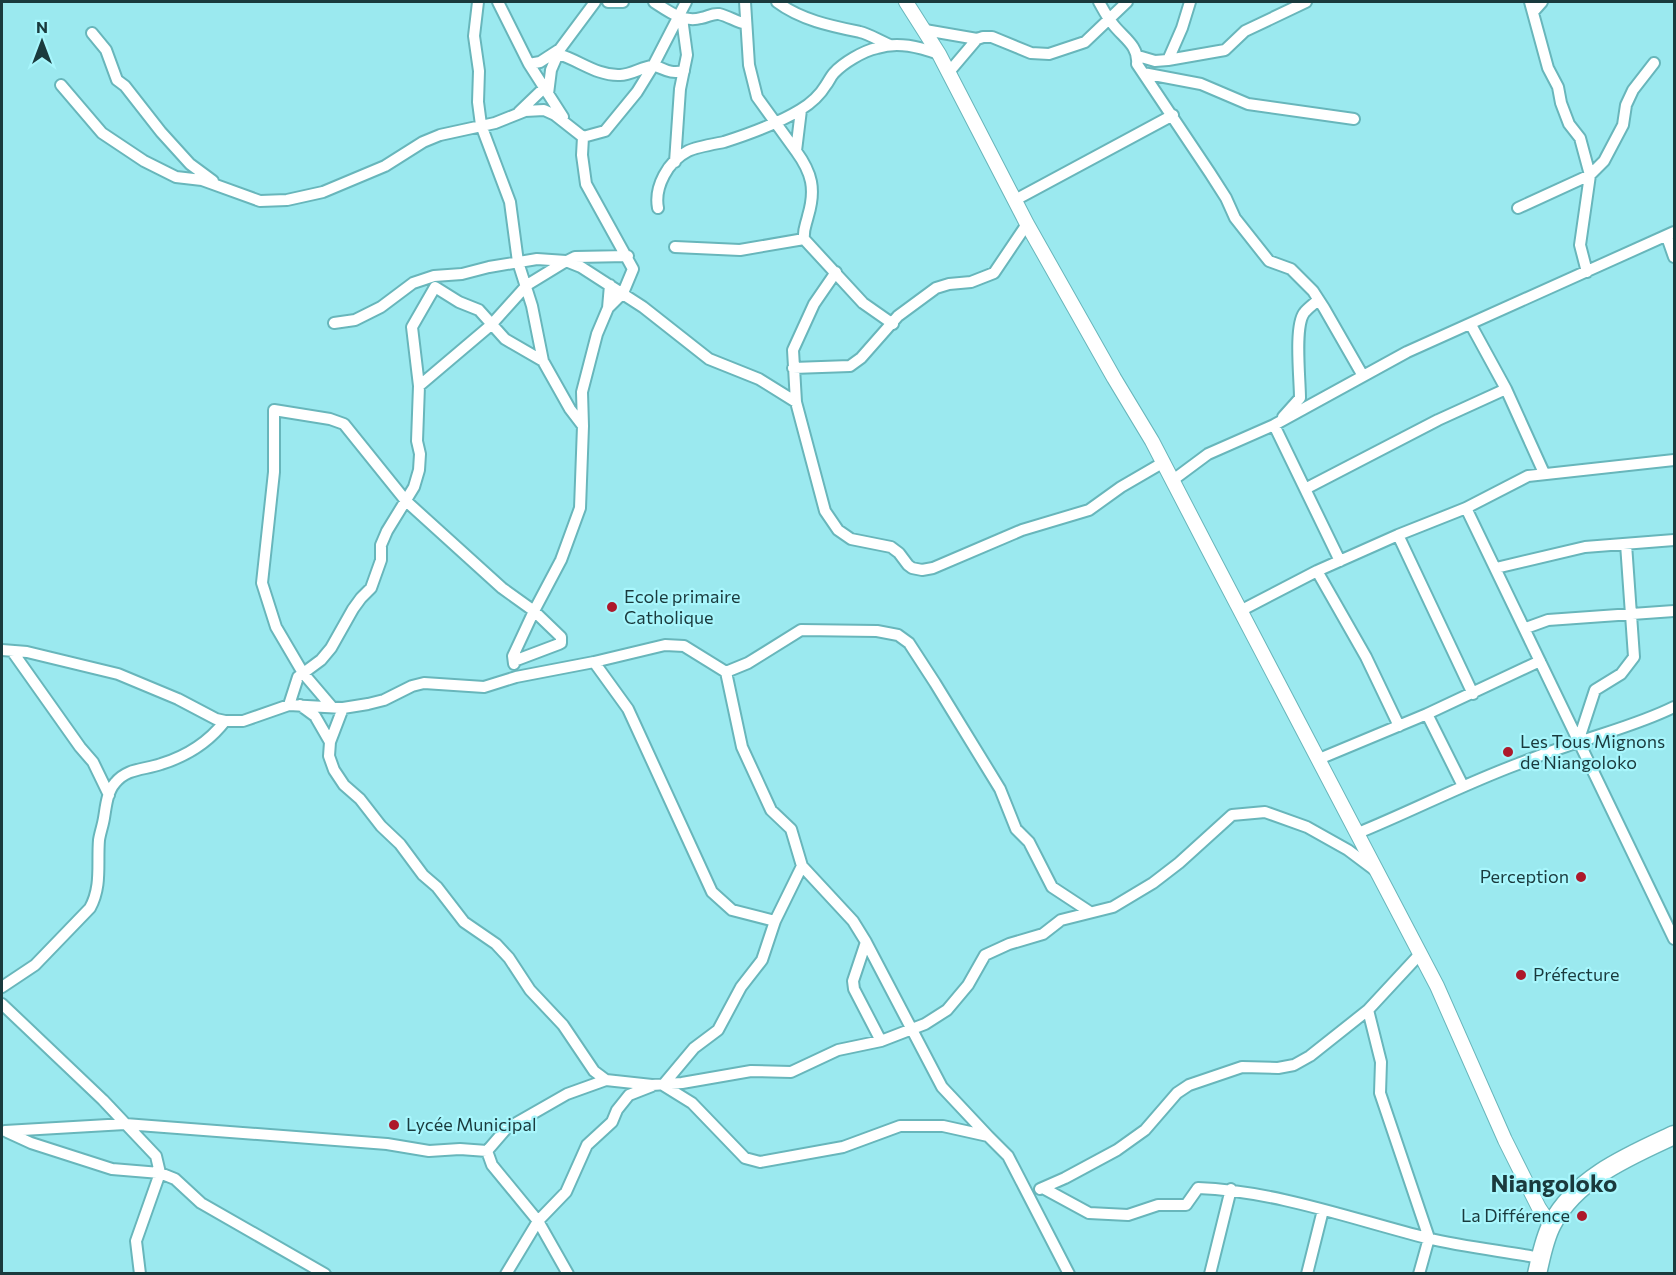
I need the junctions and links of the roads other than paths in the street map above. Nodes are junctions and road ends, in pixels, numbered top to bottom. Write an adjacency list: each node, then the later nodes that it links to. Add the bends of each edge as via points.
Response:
1 (478, 2): 41 (street, via 474,36)
2 (498, 2): 29 (street)
3 (595, 2): 24 (street)
4 (608, 2): 5 (street)
5 (623, 2)
6 (654, 2): 17 (street)
7 (686, 2): 17 (street)
8 (745, 2): 19 (street)
9 (777, 2): 23 (street, via 809,20 862,32)
10 (906, 2): 20 (main road)
11 (1099, 2): 18 (street)
12 (1127, 2): 18 (street)
13 (1190, 2): 27 (street)
14 (1305, 2): 27 (street, via 1245,31 1225,50)
15 (1542, 2): 16 (street)
16 (1532, 6): 46 (street, via 1548,68 1569,124 1580,138)
17 (680, 17): 19 (street, via 691,20 720,14); 30 (street); 31 (street, via 687,55)
18 (1109, 20): 22 (street, via 1085,42 1049,54 1031,52 992,37); 26 (street)
19 (746, 24): 40 (street, via 749,65 757,97)
20 (926, 30): 22 (street); 25 (main road)
21 (92, 33): 47 (street, via 106,50 117,80 190,164)
22 (977, 39): 32 (street)
23 (890, 45): 25 (street, via 916,46); 36 (street, via 875,48 834,73 825,88)
24 (559, 51): 29 (street); 30 (street, via 608,74 622,75); 35 (street)
25 (939, 54): 32 (main road)
26 (1138, 56): 27 (street); 33 (street, via 1137,64)
27 (1168, 60)
28 (1654, 63): 46 (street, via 1629,98 1623,125 1610,153)
29 (529, 64): 35 (street)
30 (653, 66): 31 (street, via 675,73); 43 (street, via 606,131)
31 (684, 71): 45 (street)
32 (949, 72): 48 (main road)
33 (1143, 73): 37 (street); 39 (street, via 1195,82 1248,104)
34 (61, 85): 47 (street, via 102,133 144,161 176,177)
35 (546, 91): 38 (street); 42 (street)
36 (801, 110): 40 (street); 44 (street)
37 (1173, 115): 48 (street); 66 (street, via 1257,247 1269,261 1292,269)
38 (514, 116): 41 (street); 42 (street, via 544,110)
39 (1354, 119)
40 (774, 123): 44 (street); 45 (street, via 689,151)
41 (481, 125): 47 (street, via 423,142 385,166 324,192 260,201); 58 (street, via 510,202)
42 (568, 125): 43 (street)
43 (583, 137): 55 (street, via 586,184)
44 (796, 151): 53 (street, via 807,166 813,186)
45 (675, 162): 49 (street, via 656,196)
46 (1590, 175): 50 (street); 60 (street, via 1580,245)
47 (218, 185)
48 (1014, 200): 51 (main road)
49 (658, 208)
50 (1518, 208)
51 (1027, 224): 70 (street, via 994,273 936,288); 81 (main road)
52 (1671, 235): 56 (street); 60 (street)
53 (804, 239): 54 (street, via 740,250); 59 (street)
54 (675, 247)
55 (627, 256): 57 (street, via 575,257); 65 (street, via 633,269)
56 (1674, 257)
57 (566, 261): 58 (street); 62 (street); 64 (street)
58 (518, 262): 61 (street); 64 (street)
59 (836, 272): 70 (street, via 863,303); 73 (street, via 814,304 793,350)
60 (1587, 272): 71 (street)
61 (421, 280): 63 (street); 68 (street, via 355,321)
62 (610, 285): 65 (street); 67 (street)
63 (435, 287): 69 (street, via 479,310); 75 (street, via 412,327)
64 (525, 288): 69 (street); 72 (street)
65 (622, 293): 67 (street); 77 (street, via 709,359 759,379)
66 (1318, 300): 74 (street); 78 (street, via 1300,322 1300,398)
67 (608, 308): 79 (street, via 582,392)
68 (334, 323)
69 (491, 324): 72 (street, via 506,339); 75 (street)
70 (893, 324): 73 (street, via 850,366)
71 (1471, 325): 74 (street); 76 (street)
72 (543, 360): 79 (street)
73 (794, 368): 77 (street)
74 (1363, 376): 78 (street)
75 (419, 386): 85 (street, via 419,470)
76 (1506, 389): 82 (street); 84 (street)
77 (796, 402): 81 (street, via 825,511 838,530 851,539 891,547 908,566 922,570 1022,530 1089,510)
78 (1276, 423): 83 (street, via 1208,454); 84 (street)
79 (583, 426): 93 (street, via 580,508 561,560)
80 (1674, 460): 82 (street)
81 (1164, 462): 83 (main road)
82 (1544, 473): 86 (street, via 1528,476)
83 (1173, 480): 94 (main road)
84 (1305, 489): 90 (street)
85 (406, 501): 93 (street, via 502,588); 103 (street, via 384,538 371,588 357,603 331,648); 103 (street, via 344,424 274,410 273,472 262,583 276,627)
86 (1466, 508): 87 (street); 91 (street)
87 (1398, 535): 90 (street); 105 (street)
88 (1674, 540): 89 (street)
89 (1626, 544): 91 (street, via 1585,547); 96 (street)
90 (1340, 561): 92 (street)
91 (1497, 568): 97 (street)
92 (1317, 572): 94 (street); 111 (street, via 1366,657)
93 (534, 611): 99 (street); 99 (street, via 560,636 561,643)
94 (1240, 611): 114 (main road)
95 (1674, 611): 96 (street)
96 (1633, 614): 97 (street, via 1548,620); 113 (street, via 1634,657 1621,674 1595,690)
97 (1526, 628): 100 (street)
98 (7, 651): 110 (street, via 27,652 118,674); 116 (street, via 93,762)
99 (514, 661): 104 (street)
100 (1540, 661): 105 (street); 113 (street)
101 (594, 662): 102 (street, via 664,645 684,646); 104 (street); 121 (street, via 627,709 712,891 732,910)
102 (726, 672): 118 (street, via 742,747 771,810 791,829); 120 (street, via 801,630 898,635 909,643 1000,789 1016,829 1029,842 1052,887)
103 (303, 673): 106 (street, via 298,677); 108 (street)
104 (516, 676): 108 (street, via 484,687 424,683 384,700)
105 (1473, 694): 109 (street)
106 (295, 705): 108 (street); 110 (street, via 243,721); 112 (street, via 315,716)
107 (1674, 707): 113 (street)
108 (338, 708): 112 (street)
109 (1427, 714): 111 (street); 115 (street)
110 (225, 721): 116 (street, via 205,743 188,753 125,774)
111 (1399, 726): 114 (street)
112 (330, 742): 131 (street, via 329,756 344,784 464,922 509,958 594,1071)
113 (1578, 742): 115 (street); 122 (street)
114 (1319, 759): 117 (main road)
115 (1463, 786): 117 (street)
116 (108, 795): 126 (street, via 99,840 96,896 90,908 35,965)
117 (1358, 833): 119 (main road)
118 (802, 866): 121 (street); 124 (street, via 853,921)
119 (1378, 873): 120 (street, via 1348,850 1306,827 1265,812 1232,815 1153,883 1113,907); 125 (main road)
120 (1090, 912): 129 (street, via 1061,920 1043,934 985,955 968,985 947,1010)
121 (775, 921): 132 (street, via 762,960 741,987 718,1030)
122 (1672, 927): 123 (street)
123 (1674, 939)
124 (866, 942): 129 (street); 130 (street, via 854,989)
125 (1420, 954): 128 (street); 144 (main road, via 1505,1140)
126 (2, 987)
127 (2, 1004): 133 (street)
128 (1368, 1010): 139 (street, via 1294,1065 1242,1067 1189,1085 1145,1130 1117,1150); 145 (street, via 1382,1062 1380,1093)
129 (912, 1028): 130 (street); 136 (street, via 942,1087)
130 (881, 1041): 132 (street, via 838,1050 791,1072 751,1071)
131 (606, 1080): 132 (street); 137 (street, via 567,1094 506,1130)
132 (658, 1085): 136 (street, via 692,1103 745,1158 760,1162 843,1147 900,1126 943,1126); 143 (street, via 624,1100 612,1122 587,1145 566,1192)
133 (125, 1124): 134 (street); 137 (street, via 387,1144 429,1151); 138 (street, via 156,1156)
134 (3, 1131): 138 (street, via 112,1169)
135 (1674, 1135): 144 (highway, via 1586,1184 1571,1197)
136 (988, 1136): 141 (street, via 1008,1156)
137 (487, 1151): 143 (street, via 492,1165)
138 (160, 1173): 147 (street, via 136,1241); 148 (street, via 175,1179 201,1203)
139 (1043, 1188): 140 (street, via 1089,1213 1128,1215 1158,1205 1186,1205 1198,1188); 141 (street)
140 (1231, 1189): 142 (street); 152 (street)
141 (1027, 1191): 151 (street)
142 (1323, 1210): 145 (street); 153 (street)
143 (538, 1221): 149 (street); 150 (street)
144 (1551, 1226): 146 (highway)
145 (1429, 1238): 146 (street); 154 (street)
146 (1539, 1266)
147 (140, 1274)
148 (324, 1274)
149 (506, 1274)
150 (568, 1274)
151 (1070, 1274)
152 (1210, 1274)
153 (1307, 1274)
154 (1419, 1274)

